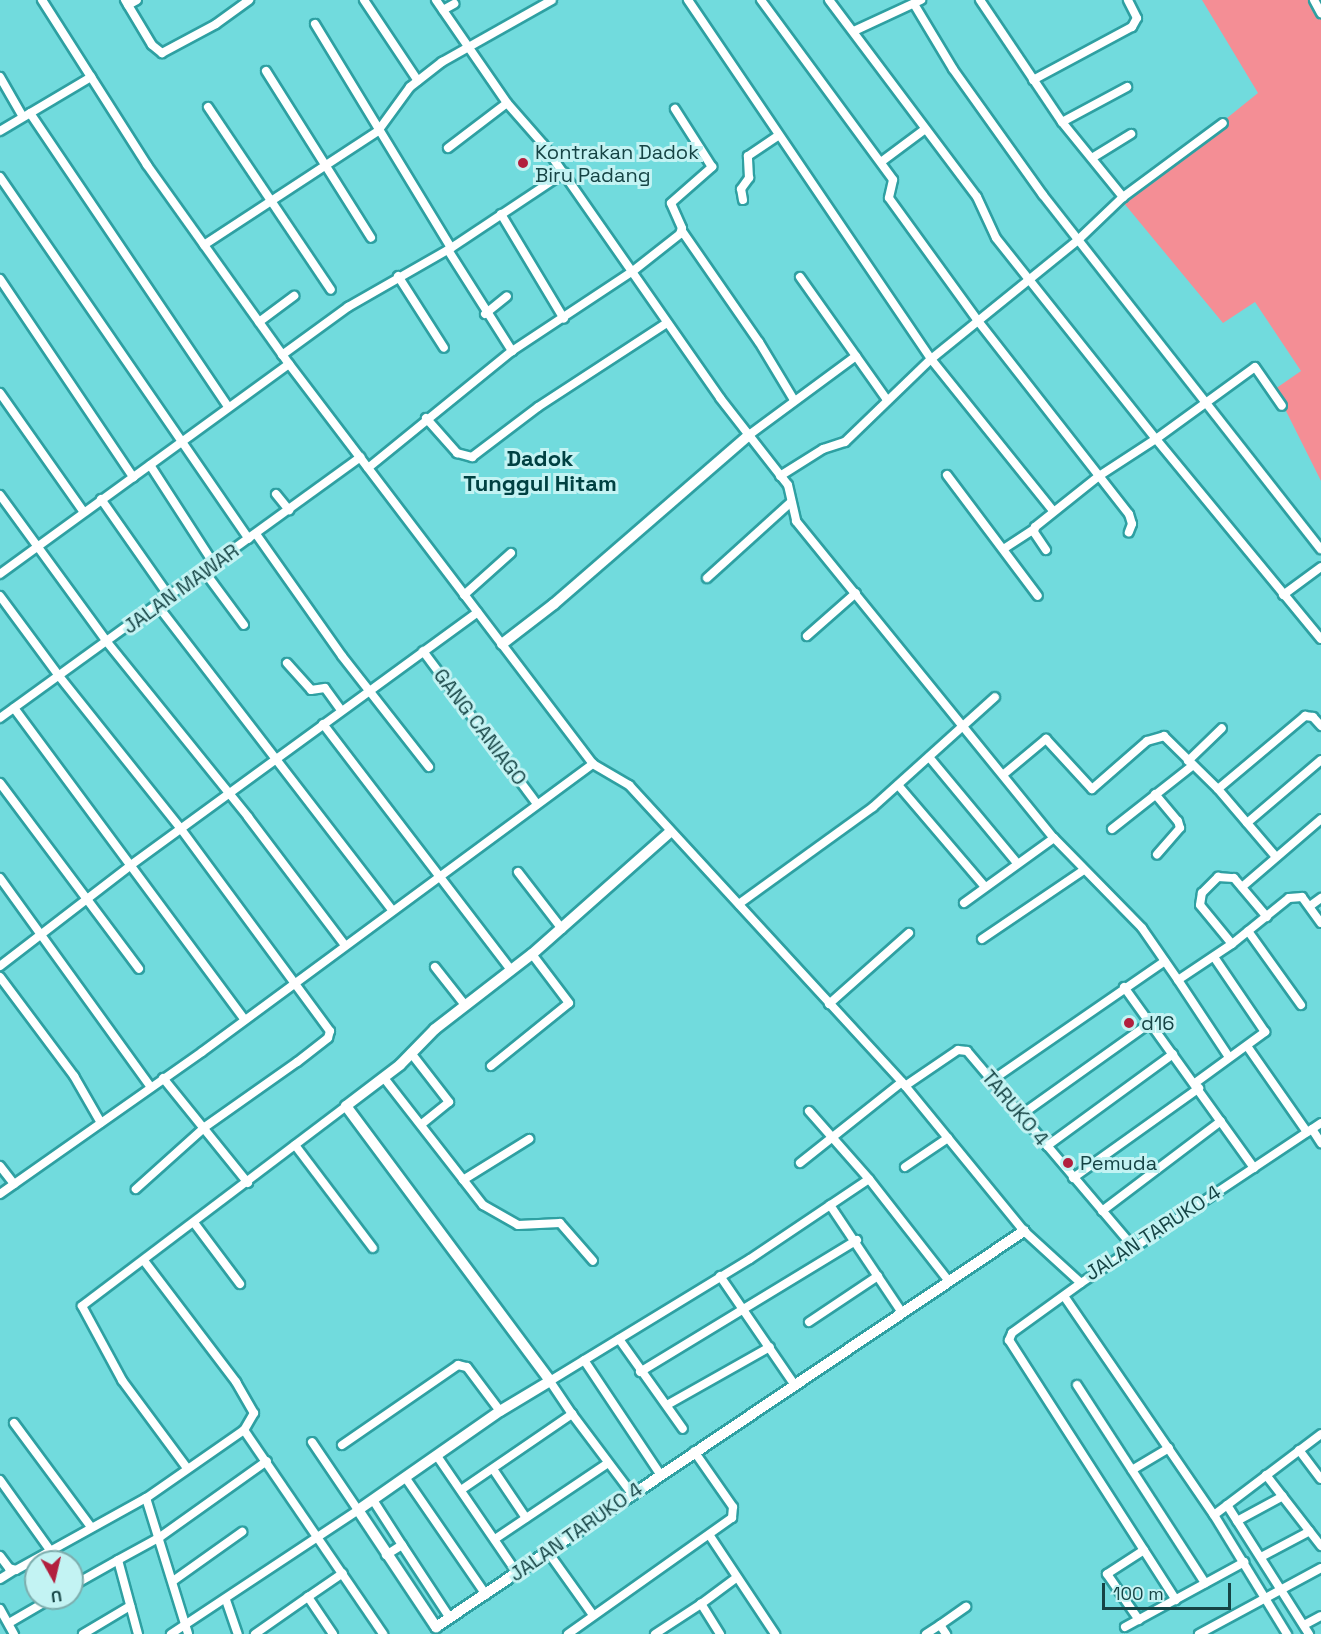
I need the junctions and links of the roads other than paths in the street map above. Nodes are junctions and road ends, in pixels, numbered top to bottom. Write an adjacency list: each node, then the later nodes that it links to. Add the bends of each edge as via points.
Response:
1 (42, 0): 24 (street)
2 (137, 0): 13 (street)
3 (249, 0): 13 (street, via 216,24 162,53 154,48)
4 (364, 0): 26 (street)
5 (436, 0): 17 (street)
6 (552, 0): 16 (street)
7 (688, 0): 38 (street)
8 (761, 0): 41 (street)
9 (829, 0): 20 (street)
10 (980, 0): 25 (street)
11 (1128, 0): 25 (street, via 1137,18 1132,27)
12 (1314, 0): 18 (street)
13 (127, 2)
14 (918, 2): 20 (street); 51 (street, via 953,69)
15 (454, 4): 17 (street)
16 (533, 4): 21 (street)
17 (443, 10): 21 (street)
18 (1321, 14)
19 (315, 24): 36 (street)
20 (854, 31): 34 (street)
21 (467, 47): 26 (street); 28 (street)
22 (266, 71): 42 (street)
23 (0, 77): 31 (street)
24 (91, 77): 31 (street); 52 (street)
25 (1033, 80): 32 (street)
26 (418, 81): 36 (street, via 396,103)
27 (1127, 87): 32 (street)
28 (507, 103): 39 (street); 43 (street)
29 (208, 107): 47 (street)
30 (675, 109): 49 (street, via 712,167 670,203)
31 (27, 115): 35 (street); 77 (street)
32 (1062, 122): 40 (street)
33 (1223, 123): 45 (street)
34 (924, 130): 41 (street); 58 (street, via 977,197 996,238)
35 (0, 131)
36 (378, 131): 42 (street); 53 (street)
37 (1131, 134): 40 (street)
38 (778, 136): 46 (street, via 748,156 749,178 741,189); 71 (street)
39 (448, 148)
40 (1092, 158): 45 (street)
41 (881, 162): 64 (street, via 894,182 889,198)
42 (326, 164): 47 (street); 50 (street)
43 (564, 173): 48 (street); 54 (street)
44 (0, 177): 82 (street)
45 (1123, 197): 51 (street)
46 (743, 200)
47 (269, 201): 52 (street); 59 (street)
48 (501, 214): 53 (street); 63 (street)
49 (682, 231): 54 (street); 74 (street)
50 (372, 238)
51 (1078, 240): 58 (street); 76 (street)
52 (204, 245): 65 (street)
53 (449, 249): 55 (street); 62 (street)
54 (633, 271): 63 (street); 66 (street)
55 (398, 276): 67 (street); 69 (street)
56 (800, 277): 70 (street)
57 (0, 279): 89 (street)
58 (1028, 280): 64 (street); 81 (street)
59 (331, 290)
60 (294, 296): 65 (street)
61 (507, 296): 62 (street)
62 (485, 314): 68 (street)
63 (564, 319): 68 (street)
64 (978, 321): 71 (street); 88 (street)
65 (259, 322): 69 (street)
66 (667, 323): 79 (street, via 538,407 472,457 457,453); 80 (street)
67 (444, 348)
68 (512, 351): 79 (street)
69 (282, 355): 72 (street)
70 (856, 357): 74 (street); 75 (street)
71 (931, 359): 75 (street); 96 (street)
72 (289, 364): 77 (street); 83 (street)
73 (0, 393): 95 (street)
74 (794, 400): 80 (street)
75 (887, 400): 87 (street, via 845,442 823,449)
76 (1205, 401): 78 (street, via 1257,368); 81 (street); 102 (street)
77 (228, 406): 82 (street)
78 (1282, 406)
79 (426, 418): 85 (street)
80 (749, 435): 87 (street); 122 (street, via 554,604)
81 (1156, 439): 88 (street); 111 (street)
82 (182, 442): 84 (street); 99 (street)
83 (360, 457): 85 (street); 94 (street, JALAN MAWAR)
84 (150, 465): 89 (street); 105 (street)
85 (368, 468): 112 (street)
86 (947, 475): 101 (street, via 971,511)
87 (780, 476): 93 (street, via 790,490)
88 (1099, 476): 96 (street); 98 (street, via 1131,517)
89 (133, 477): 92 (street)
90 (276, 494): 94 (street)
91 (0, 495): 100 (street)
92 (100, 499): 95 (street); 114 (street)
93 (791, 502): 109 (street); 110 (street, via 796,521)
94 (288, 510): 99 (street, JALAN MAWAR)
95 (83, 511): 100 (street)
96 (1053, 511): 97 (street)
97 (1034, 529): 101 (street); 103 (street)
98 (1129, 532)
99 (253, 536): 105 (street, JALAN MAWAR); 126 (street)
100 (37, 545): 108 (street); 121 (street)
101 (1005, 548): 115 (street)
102 (1321, 549)
103 (1046, 550)
104 (512, 553): 112 (street)
105 (214, 564): 107 (street, JALAN MAWAR)
106 (1321, 567): 111 (street)
107 (204, 571): 114 (street, JALAN MAWAR); 118 (street)
108 (0, 574)
109 (707, 578)
110 (856, 593): 119 (street); 132 (street)
111 (1283, 594): 120 (street)
112 (464, 595): 117 (street)
113 (0, 596): 125 (street)
114 (169, 596): 116 (street, JALAN MAWAR)
115 (1038, 596)
116 (158, 606): 121 (street, JALAN MAWAR); 136 (street)
117 (478, 612): 122 (street); 123 (street)
118 (244, 625)
119 (807, 636)
120 (1321, 639)
121 (107, 642): 125 (street, JALAN MAWAR); 146 (street)
122 (502, 644): 138 (street)
123 (423, 651): 126 (street); 147 (street, GANG CANIAGO)
124 (287, 663): 129 (street, via 311,690 325,688)
125 (58, 676): 128 (street, JALAN MAWAR); 150 (street)
126 (370, 689): 129 (street); 140 (street)
127 (995, 697): 132 (street)
128 (14, 708): 130 (street, JALAN MAWAR); 157 (street)
129 (341, 710): 131 (street)
130 (0, 718)
131 (322, 724): 136 (street); 160 (street)
132 (961, 725): 135 (street); 141 (street)
133 (1321, 726): 144 (street, via 1313,717 1305,716)
134 (1222, 728): 139 (street)
135 (929, 757): 143 (street); 156 (street)
136 (276, 760): 146 (street); 169 (street)
137 (1321, 760): 149 (street)
138 (592, 764): 147 (street); 152 (street, via 629,785)
139 (1190, 764): 141 (street, via 1167,737 1154,737 1090,789 1049,741 1042,739); 144 (street); 145 (street)
140 (429, 767)
141 (1004, 774): 153 (street)
142 (0, 783): 165 (street)
143 (898, 785): 162 (street); 166 (street)
144 (1218, 789): 149 (street)
145 (1155, 794): 151 (street); 154 (street, via 1180,828)
146 (228, 795): 150 (street); 177 (street)
147 (537, 804): 160 (street)
148 (1321, 819): 155 (street)
149 (1247, 823): 155 (street)
150 (181, 829): 157 (street); 188 (street)
151 (1112, 829)
152 (670, 832): 166 (street); 172 (street)
153 (1054, 838): 156 (street); 158 (street)
154 (1157, 854)
155 (1276, 856): 163 (street)
156 (1017, 863): 162 (street)
157 (131, 865): 165 (street); 193 (street)
158 (1084, 870): 176 (street); 181 (street, via 1142,928)
159 (518, 872): 172 (street)
160 (439, 875): 169 (street); 185 (street)
161 (0, 878): 175 (street)
162 (985, 887): 167 (street)
163 (1242, 887): 170 (street); 178 (street, via 1234,878 1220,875 1200,901 1202,910)
164 (1321, 898): 168 (street)
165 (87, 901): 175 (street); 184 (street)
166 (739, 903): 190 (street)
167 (964, 903)
168 (1310, 906): 170 (street, via 1295,896); 171 (street)
169 (392, 910): 177 (street)
170 (1267, 917): 173 (street)
171 (1321, 923)
172 (562, 929): 179 (street)
173 (1248, 931): 178 (street); 192 (street)
174 (909, 933): 190 (street)
175 (42, 934): 182 (street); 205 (street)
176 (982, 939)
177 (344, 944): 188 (street)
178 (1232, 944): 180 (street)
179 (532, 954): 185 (street); 199 (street, via 569,1003)
180 (1214, 957): 187 (street); 195 (street, via 1266,1032)
181 (1164, 961): 187 (street); 189 (street)
182 (0, 966)
183 (435, 968): 191 (street)
184 (139, 969)
185 (511, 970): 191 (street)
186 (0, 977): 210 (street, via 74,1076)
187 (1178, 980): 198 (street)
188 (292, 983): 193 (street); 213 (street, via 330,1029 328,1038)
189 (1124, 987): 194 (street); 202 (street)
190 (829, 1004): 203 (street)
191 (465, 1005): 196 (street)
192 (1301, 1005)
193 (245, 1020): 200 (street)
194 (1150, 1023): 197 (street); 208 (street)
195 (1246, 1046): 198 (street); 214 (street)
196 (411, 1053): 201 (street); 212 (street, via 449,1102)
197 (1173, 1054): 204 (street); 220 (street)
198 (1229, 1057): 204 (street)
199 (491, 1066)
200 (163, 1078): 205 (street); 213 (street)
201 (384, 1078): 206 (street); 212 (street)
202 (991, 1081): 203 (street, TARUKO 4, via 966,1051 958,1050); 208 (street, TARUKO 4)
203 (903, 1084): 215 (street); 216 (street)
204 (1197, 1085): 209 (street); 225 (street)
205 (151, 1087): 210 (street)
206 (346, 1106): 219 (street); 254 (street)
207 (809, 1111): 215 (street)
208 (1021, 1115): 220 (street, TARUKO 4)
209 (1221, 1121): 224 (street); 233 (street)
210 (101, 1123): 229 (street)
211 (1321, 1123): 214 (street, JALAN TARUKO 4)
212 (421, 1125): 227 (street)
213 (205, 1127): 228 (street); 230 (street)
214 (1309, 1130): 218 (street); 224 (street, JALAN TARUKO 4)
215 (834, 1137): 221 (street); 226 (street)
216 (948, 1138): 223 (street); 235 (street)
217 (529, 1139): 227 (street)
218 (1321, 1143)
219 (295, 1145): 228 (street); 238 (street)
220 (1047, 1146): 225 (street, TARUKO 4)
221 (800, 1163)
222 (0, 1166): 229 (street)
223 (905, 1167)
224 (1254, 1168): 237 (street, JALAN TARUKO 4)
225 (1073, 1178): 233 (street, TARUKO 4)
226 (869, 1179): 232 (street); 243 (street)
227 (463, 1180): 239 (street, via 483,1205 509,1222 524,1226 560,1223)
228 (248, 1183): 234 (street)
229 (14, 1184): 231 (street)
230 (136, 1189)
231 (0, 1194)
232 (830, 1205): 236 (street); 241 (street)
233 (1102, 1211): 237 (street, TARUKO 4)
234 (195, 1224): 240 (street); 245 (street)
235 (1024, 1231): 243 (street, JALAN TARUKO 4); 244 (street, JALAN TARUKO 4)
236 (856, 1240): 242 (street); 247 (street)
237 (1133, 1247): 244 (street, JALAN TARUKO 4)
238 (373, 1248)
239 (593, 1261)
240 (145, 1262): 262 (street, via 252,1408 253,1419); 272 (street, via 82,1305 82,1309 122,1380)
241 (720, 1276): 247 (street); 250 (street)
242 (878, 1276): 248 (street); 249 (street)
243 (948, 1280): 248 (street, JALAN TARUKO 4)
244 (1081, 1283): 246 (street)
245 (240, 1284)
246 (1064, 1296): 266 (street); 300 (street, via 1012,1333 1010,1342)
247 (745, 1310): 251 (street); 253 (street)
248 (901, 1311): 255 (street, JALAN TARUKO 4)
249 (809, 1322)
250 (619, 1339): 252 (street); 253 (street)
251 (770, 1347): 255 (street); 257 (street)
252 (584, 1360): 254 (street); 275 (street)
253 (640, 1372): 257 (street)
254 (550, 1381): 258 (street); 259 (street)
255 (794, 1384): 268 (street, JALAN TARUKO 4)
256 (1077, 1385): 274 (street)
257 (667, 1405): 261 (street)
258 (500, 1411): 265 (street, via 467,1367 458,1365); 269 (street)
259 (572, 1413): 271 (street); 273 (street)
260 (14, 1423): 290 (street)
261 (683, 1429)
262 (244, 1430): 270 (street); 272 (street)
263 (1321, 1434): 267 (street)
264 (312, 1442): 286 (street, JALAN TARUKO 4)
265 (342, 1445)
266 (1169, 1448): 274 (street); 287 (street)
267 (1299, 1450): 276 (street); 278 (street)
268 (694, 1451): 275 (street, JALAN TARUKO 4); 294 (street, via 734,1510 732,1518)
269 (437, 1456): 277 (street); 280 (street)
270 (267, 1461): 293 (street); 295 (street)
271 (608, 1463): 281 (street); 288 (street)
272 (187, 1468): 283 (street)
273 (493, 1469): 280 (street); 288 (street)
274 (1132, 1470): 316 (street)
275 (660, 1474): 281 (street, JALAN TARUKO 4)
276 (1266, 1475): 282 (street); 285 (street)
277 (405, 1478): 284 (street); 318 (street)
278 (1321, 1479)
279 (0, 1480): 299 (street)
280 (461, 1490): 296 (street)
281 (632, 1494): 301 (street, JALAN TARUKO 4)
282 (1283, 1496): 289 (street); 291 (street)
283 (146, 1498): 290 (street); 295 (street)
284 (373, 1500): 286 (street); 297 (street)
285 (1227, 1505): 287 (street); 289 (street)
286 (358, 1510): 293 (street); 302 (street, JALAN TARUKO 4)
287 (1214, 1515): 306 (street)
288 (526, 1518): 296 (street)
289 (1237, 1521): 304 (street)
290 (91, 1527): 299 (street)
291 (1310, 1531): 298 (street); 304 (street)
292 (242, 1532): 315 (street)
293 (318, 1536): 310 (street); 321 (street)
294 (710, 1536): 312 (street); 328 (street)
295 (160, 1537): 305 (street); 315 (street)
296 (495, 1539): 311 (street)
297 (402, 1545): 302 (street); 330 (street)
298 (1321, 1546)
299 (50, 1550)
300 (1144, 1550): 322 (street); 331 (street, via 1107,1574)
301 (548, 1551): 311 (street, JALAN TARUKO 4); 328 (street)
302 (386, 1555): 337 (street, JALAN TARUKO 4)
303 (0, 1556): 309 (street)
304 (1261, 1557): 317 (street)
305 (118, 1560): 314 (street); 324 (street)
306 (1244, 1562): 316 (street); 320 (street)
307 (24, 1565): 309 (street)
308 (1321, 1568): 317 (street)
309 (13, 1571): 313 (street)
310 (343, 1573): 319 (street); 346 (street)
311 (517, 1573): 318 (street, JALAN TARUKO 4)
312 (736, 1578): 323 (street); 350 (street)
313 (0, 1579)
314 (84, 1579)
315 (173, 1581): 333 (street)
316 (1205, 1583): 322 (street)
317 (1281, 1590): 320 (street); 335 (street)
318 (486, 1595): 330 (street, JALAN TARUKO 4)
319 (308, 1597): 338 (street); 345 (street)
320 (1266, 1598): 353 (street); 354 (street)
321 (226, 1600): 333 (street); 344 (street)
322 (1176, 1600): 331 (street)
323 (701, 1604): 348 (street); 349 (street)
324 (130, 1606): 340 (street); 341 (street)
325 (966, 1607): 334 (street)
326 (0, 1609): 332 (street)
327 (31, 1610): 332 (street)
328 (593, 1615): 347 (street)
329 (1321, 1616): 335 (street)
330 (450, 1618): 337 (street, JALAN TARUKO 4)
331 (1138, 1620): 336 (street)
332 (9, 1623): 339 (street)
333 (186, 1625): 342 (street); 343 (street)
334 (940, 1625): 351 (street); 352 (street)
335 (1304, 1625): 355 (street)
336 (1125, 1627)
337 (435, 1630)
338 (329, 1632)
339 (14, 1634)
340 (83, 1634)
341 (138, 1634)
342 (171, 1634)
343 (188, 1634)
344 (238, 1634)
345 (255, 1634)
346 (383, 1634)
347 (568, 1634)
348 (655, 1634)
349 (720, 1634)
350 (775, 1634)
351 (926, 1634)
352 (946, 1634)
353 (1199, 1634)
354 (1286, 1634)
355 (1309, 1634)

